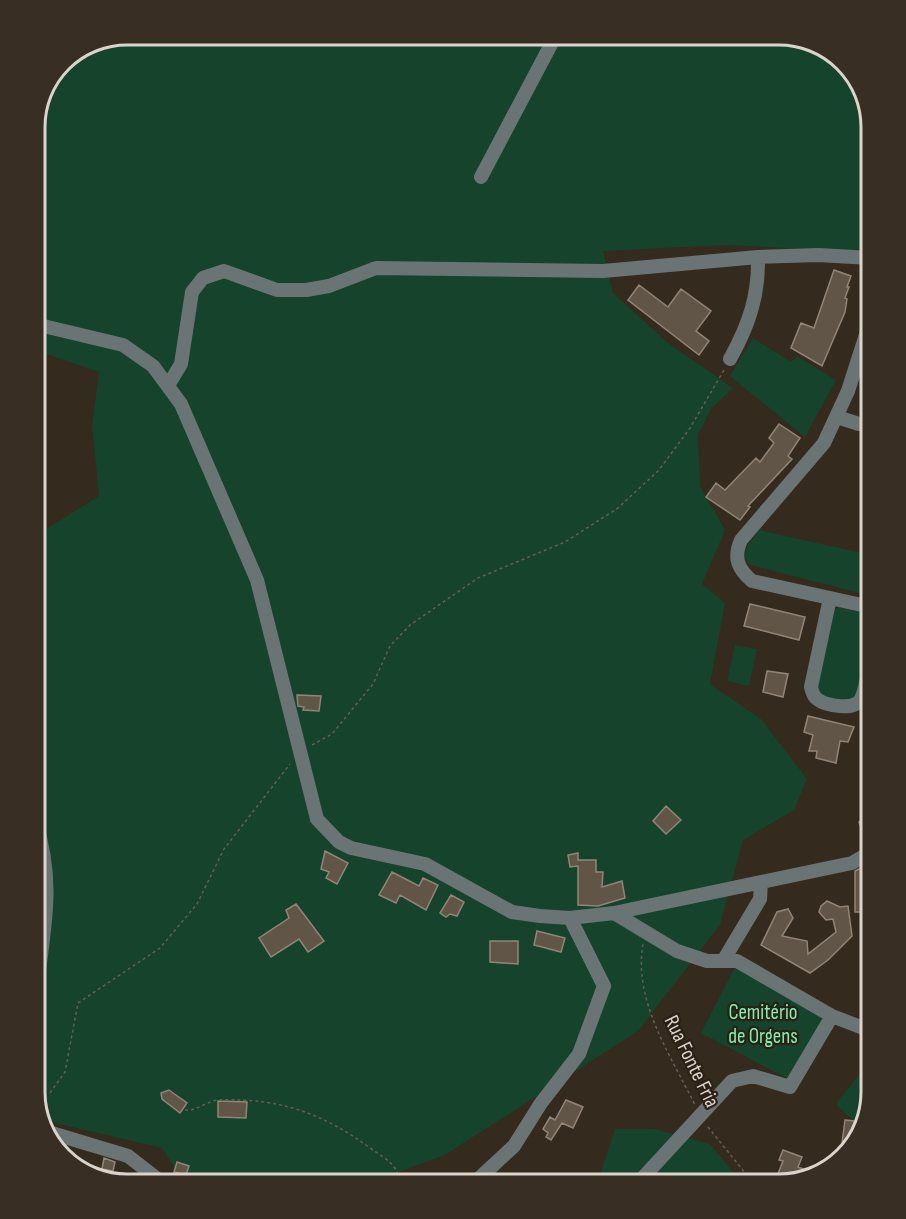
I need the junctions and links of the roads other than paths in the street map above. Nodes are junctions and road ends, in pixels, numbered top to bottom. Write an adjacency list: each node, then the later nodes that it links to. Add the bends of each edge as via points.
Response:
1 (551, 45): 2 (street)
2 (481, 177)
3 (758, 257): 4 (street); 7 (street, via 753,307); 8 (street, via 603,271 376,268 329,286 306,290 277,290 224,271 214,273 203,278 192,292 181,364)
4 (861, 257)
5 (45, 326): 8 (street, via 123,345 139,354)
6 (861, 350): 9 (street)
7 (728, 362)
8 (169, 384): 18 (street, via 257,580 316,819 339,842 351,848 425,864 512,912)
9 (837, 417): 10 (street); 11 (street, via 819,449 736,550 739,568 752,581)
10 (861, 424)
11 (830, 598): 12 (street); 13 (street, via 812,694 818,700 848,706)
12 (861, 605)
13 (861, 699)
14 (861, 858): 16 (street)
15 (45, 868): 19 (street)
16 (761, 882): 17 (street); 20 (street, via 760,899)
17 (614, 913): 18 (street); 20 (street, via 677,951 707,961)
18 (570, 918): 25 (street, via 604,986 579,1054 514,1146)
19 (45, 930)
20 (723, 961): 21 (street, via 737,961)
21 (832, 1016): 22 (street); 26 (street, via 790,1087 753,1076 725,1087)
22 (861, 1027)
23 (57, 1135): 24 (street, via 128,1156)
24 (151, 1174)
25 (484, 1174)
26 (646, 1174)

